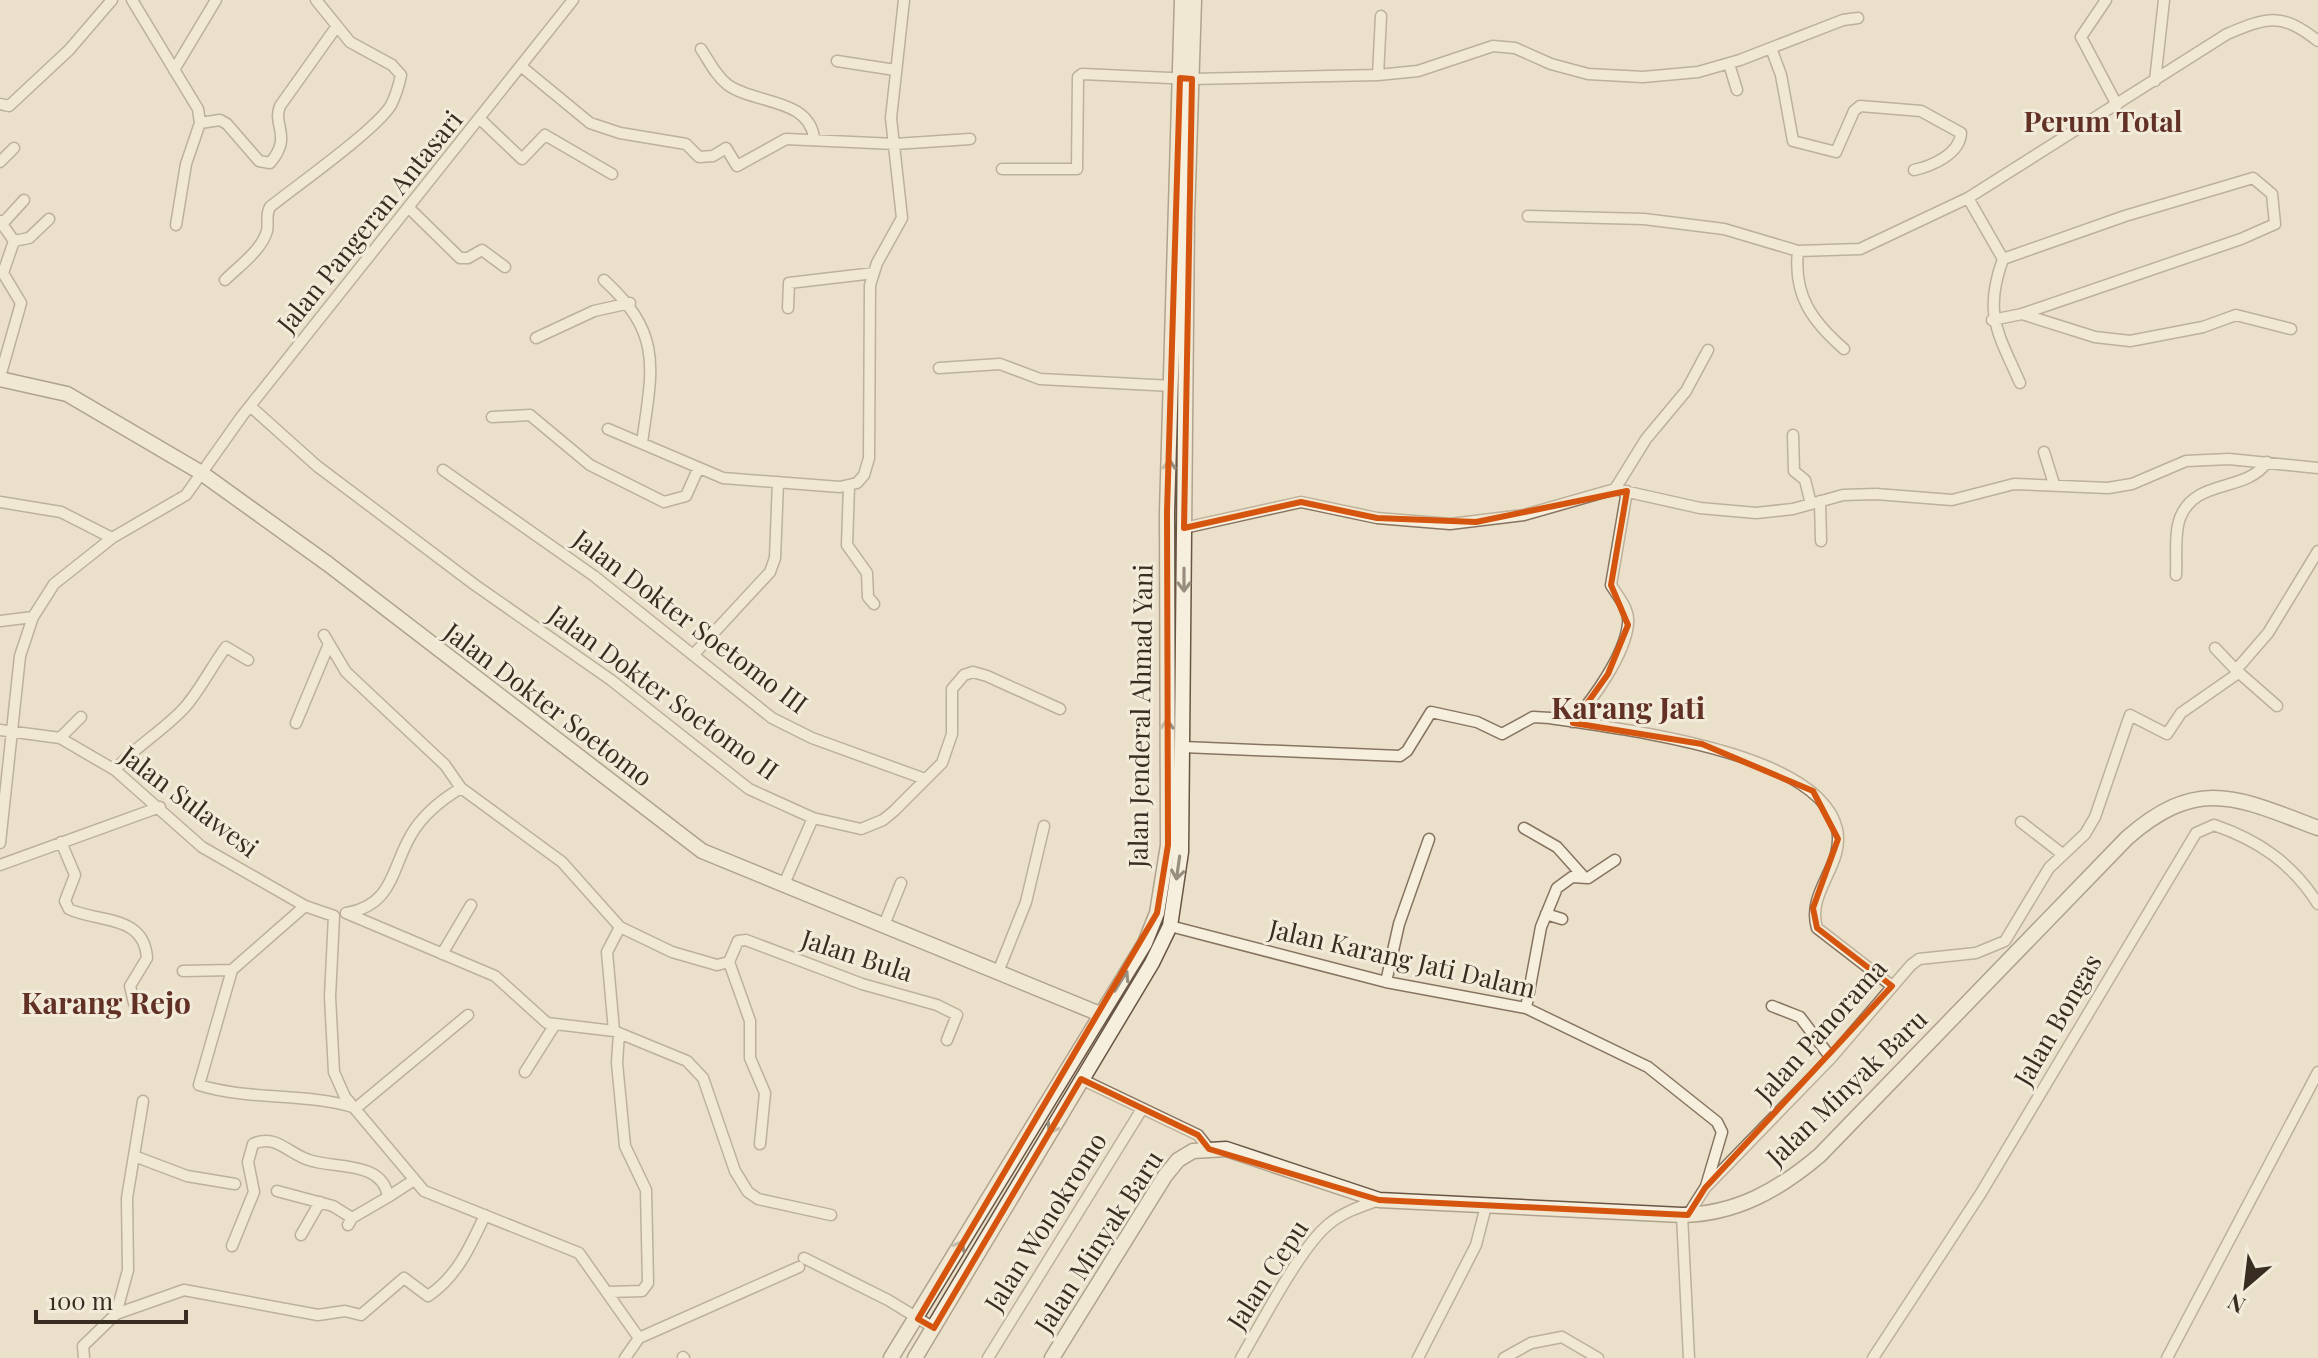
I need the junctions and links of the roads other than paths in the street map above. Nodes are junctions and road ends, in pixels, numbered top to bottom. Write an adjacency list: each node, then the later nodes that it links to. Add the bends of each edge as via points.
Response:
1 (112, 0): 26 (street, via 9,106)
2 (132, 0): 20 (street)
3 (216, 0): 20 (street)
4 (316, 0): 13 (street)
5 (573, 0): 19 (street, Jalan Pangeran Antasari)
6 (904, 0): 21 (street)
7 (1182, 0): 23 (main road, Jalan Jenderal Ahmad Yani)
8 (1194, 0): 23 (main road, Jalan Jenderal Ahmad Yani)
9 (2106, 0): 27 (street, via 2081,37)
10 (2164, 0): 24 (street)
11 (1381, 16): 22 (street)
12 (1858, 18): 15 (street)
13 (337, 26): 29 (street, via 277,112 282,140 270,163 255,158 227,124); 50 (street, via 350,42 401,75 390,107 270,207 260,244)
14 (2318, 41): 24 (street, via 2272,17 2227,34)
15 (1771, 48): 18 (street); 36 (street, via 1793,141 1836,152 1860,106 1921,111 1961,133 1951,152)
16 (701, 49): 30 (street, via 729,85 807,118)
17 (837, 61): 21 (street)
18 (1729, 64): 22 (street, via 1657,76 1588,74 1515,48 1493,46 1431,68); 25 (street)
19 (522, 67): 28 (street, Jalan Pangeran Antasari); 30 (street, via 590,123 686,144 699,157 726,148 737,166 786,139)
20 (174, 70): 29 (street, via 198,109)
21 (895, 70): 32 (street)
22 (1378, 75): 23 (street)
23 (1186, 78): 35 (street, via 1082,74 1077,169); 63 (main road, Jalan Jenderal Ahmad Yani); 82 (main road, Jalan Jenderal Ahmad Yani)
24 (2155, 81): 27 (street)
25 (1737, 90)
26 (0, 104)
27 (2117, 105): 38 (street)
28 (480, 119): 37 (street, via 522,159 545,135); 40 (street, Jalan Pangeran Antasari)
29 (200, 123): 44 (street, via 186,164)
30 (814, 138): 32 (street)
31 (970, 139): 32 (street)
32 (895, 144): 49 (street, via 902,218)
33 (14, 148): 34 (street)
34 (0, 162)
35 (1002, 169)
36 (1914, 170)
37 (612, 174)
38 (1968, 198): 46 (street, via 1860,249); 47 (street)
39 (24, 200): 43 (street)
40 (410, 209): 48 (street, via 460,258 482,250); 64 (street, Jalan Pangeran Antasari)
41 (1528, 216): 46 (street, via 1644,219 1710,227)
42 (49, 219): 45 (street, via 29,238)
43 (1, 222): 45 (street)
44 (176, 225)
45 (14, 241): 61 (street, via 3,273 21,303)
46 (1798, 251): 58 (street, via 1805,306)
47 (2003, 259): 54 (street, via 2253,178 2272,194 2275,224); 55 (street)
48 (505, 267)
49 (874, 273): 53 (street, via 789,283); 77 (street, via 868,318 869,458 864,475)
50 (225, 280)
51 (604, 280): 52 (street)
52 (630, 303): 57 (street, via 594,311); 68 (street, via 651,350)
53 (788, 308)
54 (2022, 314): 55 (street); 56 (street, via 2095,337 2130,341 2236,315)
55 (1992, 320): 62 (street)
56 (2291, 329)
57 (536, 338)
58 (1844, 349)
59 (1708, 350): 78 (street, via 1686,391 1646,439)
60 (939, 368): 63 (street, via 1000,364 1040,379)
61 (0, 378): 74 (main road, Jalan Dokter Soetomo, via 67,394)
62 (2020, 383)
63 (1172, 386): 141 (main road, Jalan Jenderal Ahmad Yani, one-way to 63, via 1145,943 1157,913 1168,845)
64 (250, 406): 74 (street, Jalan Pangeran Antasari); 107 (street, Jalan Dokter Soetomo II, via 317,466 611,680 749,789)
65 (492, 417): 72 (street, via 530,415 590,465 664,502 686,496)
66 (608, 429): 68 (street)
67 (1793, 435): 81 (street, via 1794,471 1805,480)
68 (642, 443): 72 (street)
69 (2044, 452): 76 (street)
70 (2267, 462): 71 (street); 76 (street, via 2186,461 2132,484 2108,488); 86 (street, via 2254,476 2201,493 2185,508 2179,520)
71 (2318, 468)
72 (698, 469): 75 (street, via 723,478)
73 (443, 470): 91 (street, Jalan Dokter Soetomo III)
74 (200, 472): 83 (street, Jalan Pangeran Antasari, via 186,495); 120 (main road, Jalan Dokter Soetomo, via 702,851)
75 (778, 482): 77 (street); 91 (street, via 770,572)
76 (2054, 484): 81 (street, via 1998,486 1952,500 1876,494)
77 (849, 486): 87 (street, via 847,545 867,573 868,597)
78 (1615, 489): 79 (street); 82 (street, via 1524,515 1476,522 1377,518 1301,502)
79 (1627, 491): 81 (street, via 1730,512 1775,512); 97 (street, via 1611,585 1625,606 1628,625 1608,674)
80 (0, 502): 83 (street, via 61,512)
81 (1815, 502): 84 (street)
82 (1184, 528): 102 (main road, Jalan Jenderal Ahmad Yani, one-way to 102)
83 (112, 538): 88 (street, Jalan Pangeran Antasari, via 65,572)
84 (1821, 541)
85 (2318, 551): 93 (street, Jalan Panorama, via 2268,633)
86 (2176, 575)
87 (874, 604)
88 (33, 617): 89 (street); 100 (street, via 16,680)
89 (0, 621)
90 (2215, 648): 93 (street)
91 (694, 654): 104 (street, Jalan Dokter Soetomo III, via 772,718)
92 (248, 660): 103 (street, via 226,647 184,709)
93 (2236, 672): 94 (street); 115 (street, Jalan Panorama, via 2181,713 2167,734 2130,715 2095,817 2085,834)
94 (2277, 706)
95 (1060, 709): 104 (street, Jalan Dokter Soetomo II, via 987,676 964,675 951,694 952,734 946,754)
96 (81, 717): 101 (street)
97 (1573, 722): 102 (street, via 1533,717 1502,734 1477,722 1431,712 1407,751 1383,757); 137 (street, via 1702,744 1749,759 1813,791 1834,821 1838,839 1813,908 1817,928)
98 (296, 723): 105 (street, via 327,640 346,672 445,765)
99 (0, 730): 100 (street, Jalan Sulawesi)
100 (15, 733): 101 (street, Jalan Sulawesi); 114 (street)
101 (60, 738): 103 (street, Jalan Sulawesi)
102 (1183, 747): 129 (main road, Jalan Jenderal Ahmad Yani, one-way to 129, via 1181,852)
103 (115, 770): 106 (street, Jalan Sulawesi)
104 (925, 779): 107 (street, Jalan Dokter Soetomo II, via 873,826 851,830)
105 (461, 788): 124 (street, via 419,824 385,892 370,905); 130 (street, via 562,862)
106 (160, 807): 113 (street); 123 (street, Jalan Sulawesi, via 202,847)
107 (813, 818): 120 (street)
108 (2021, 822): 115 (street)
109 (1044, 826): 135 (street, via 1026,902)
110 (1524, 828): 118 (street, via 1557,847)
111 (2318, 828): 168 (main road, Jalan Minyak Baru, via 2229,798 2185,801 2164,809 2127,838 1820,1155 1757,1199)
112 (1429, 839): 136 (street, via 1399,924)
113 (61, 842): 117 (street); 138 (street, via 75,875 65,901 69,909 122,922 145,945 147,958 130,986)
114 (0, 843)
115 (2061, 853): 137 (street, Jalan Panorama, via 2005,941 1976,953 1919,959)
116 (1615, 860): 118 (street, via 1588,878)
117 (0, 865)
118 (1583, 876): 125 (street, via 1557,888)
119 (901, 883): 128 (street)
120 (784, 884): 128 (main road, Jalan Dokter Soetomo)
121 (2318, 904): 187 (street, Jalan Bongas, via 2259,842 2214,825 2196,833 1981,1193)
122 (471, 905): 131 (street)
123 (305, 906): 126 (street, Jalan Sulawesi); 133 (street)
124 (346, 913): 126 (street); 131 (street)
125 (1546, 914): 127 (street); 140 (street)
126 (334, 916): 151 (street, via 334,1072)
127 (1562, 919)
128 (884, 925): 135 (main road, Jalan Dokter Soetomo)
129 (1170, 926): 136 (street, Jalan Karang Jati Dalam); 149 (main road, Jalan Jenderal Ahmad Yani)
130 (620, 927): 132 (street, via 672,952 717,965); 144 (street, via 607,952)
131 (442, 954): 143 (street, via 502,981)
132 (729, 962): 145 (street, Jalan Bula, via 738,941 746,940 862,984 937,1005 957,1015); 153 (street, via 750,1021 750,1058 765,1093)
133 (232, 970): 134 (street); 151 (street, via 199,1085 227,1094 311,1097)
134 (183, 971)
135 (998, 972): 141 (main road, Jalan Dokter Soetomo)
136 (1386, 982): 140 (street, Jalan Karang Jati Dalam)
137 (1892, 986): 146 (street, Jalan Panorama)
138 (134, 1003)
139 (1772, 1006): 146 (street, via 1800,1017)
140 (1526, 1008): 160 (street, Jalan Karang Jati Dalam, via 1648,1067 1717,1122 1722,1132)
141 (1100, 1014): 173 (main road, Jalan Jenderal Ahmad Yani, one-way to 141)
142 (468, 1015): 151 (street)
143 (554, 1026): 144 (street); 147 (street)
144 (617, 1032): 167 (street, via 676,1056 698,1072 735,1171 752,1196); 171 (street, via 625,1146 646,1190 648,1283 642,1291)
145 (947, 1040)
146 (1831, 1058): 160 (street, Jalan Panorama)
147 (525, 1072)
148 (2318, 1072): 188 (street)
149 (1081, 1079): 152 (street); 174 (main road, Jalan Jenderal Ahmad Yani, one-way to 174)
150 (143, 1101): 157 (street)
151 (356, 1108): 158 (street)
152 (1142, 1109): 154 (street, via 1198,1135); 180 (street, Jalan Wonokromo)
153 (760, 1144)
154 (1209, 1149): 155 (main road, Jalan Minyak Baru); 156 (main road, Jalan Minyak Baru)
155 (1232, 1152): 156 (main road, Jalan Minyak Baru); 163 (main road, Jalan Minyak Baru)
156 (1188, 1154): 181 (main road, Jalan Minyak Baru, via 1165,1176)
157 (134, 1156): 159 (street, via 184,1175); 172 (street, via 127,1198 128,1272)
158 (414, 1180): 162 (street); 166 (street, via 430,1195)
159 (235, 1184)
160 (1705, 1188): 168 (street, Jalan Panorama)
161 (277, 1191): 164 (street)
162 (388, 1197): 164 (street, via 350,1222); 170 (street, via 362,1168 316,1162 274,1141 260,1140 250,1149 248,1165 254,1192)
163 (1379, 1200): 165 (main road, Jalan Minyak Baru); 182 (street, Jalan Cepu, via 1328,1224 1312,1242)
164 (320, 1202): 169 (street)
165 (1486, 1206): 168 (main road, Jalan Minyak Baru); 183 (street, via 1476,1245)
166 (485, 1215): 171 (street, via 579,1253); 172 (street, via 468,1252 431,1295 404,1278 361,1315 318,1315 190,1290)
167 (831, 1215)
168 (1685, 1215): 186 (street)
169 (301, 1235)
170 (232, 1246)
171 (609, 1292): 175 (street)
172 (116, 1314): 176 (street, via 83,1346)
173 (918, 1319): 174 (street); 175 (street, via 801,1263); 178 (main road, Jalan Jenderal Ahmad Yani)
174 (934, 1328): 179 (main road, Jalan Jenderal Ahmad Yani)
175 (639, 1338): 177 (street)
176 (84, 1358)
177 (625, 1358)
178 (891, 1358)
179 (915, 1358)
180 (988, 1358)
181 (1052, 1358)
182 (1241, 1358)
183 (1418, 1358)
184 (1504, 1358): 185 (street, via 1531,1343 1562,1337)
185 (1598, 1358)
186 (1689, 1358)
187 (1873, 1358)
188 (2167, 1358)

